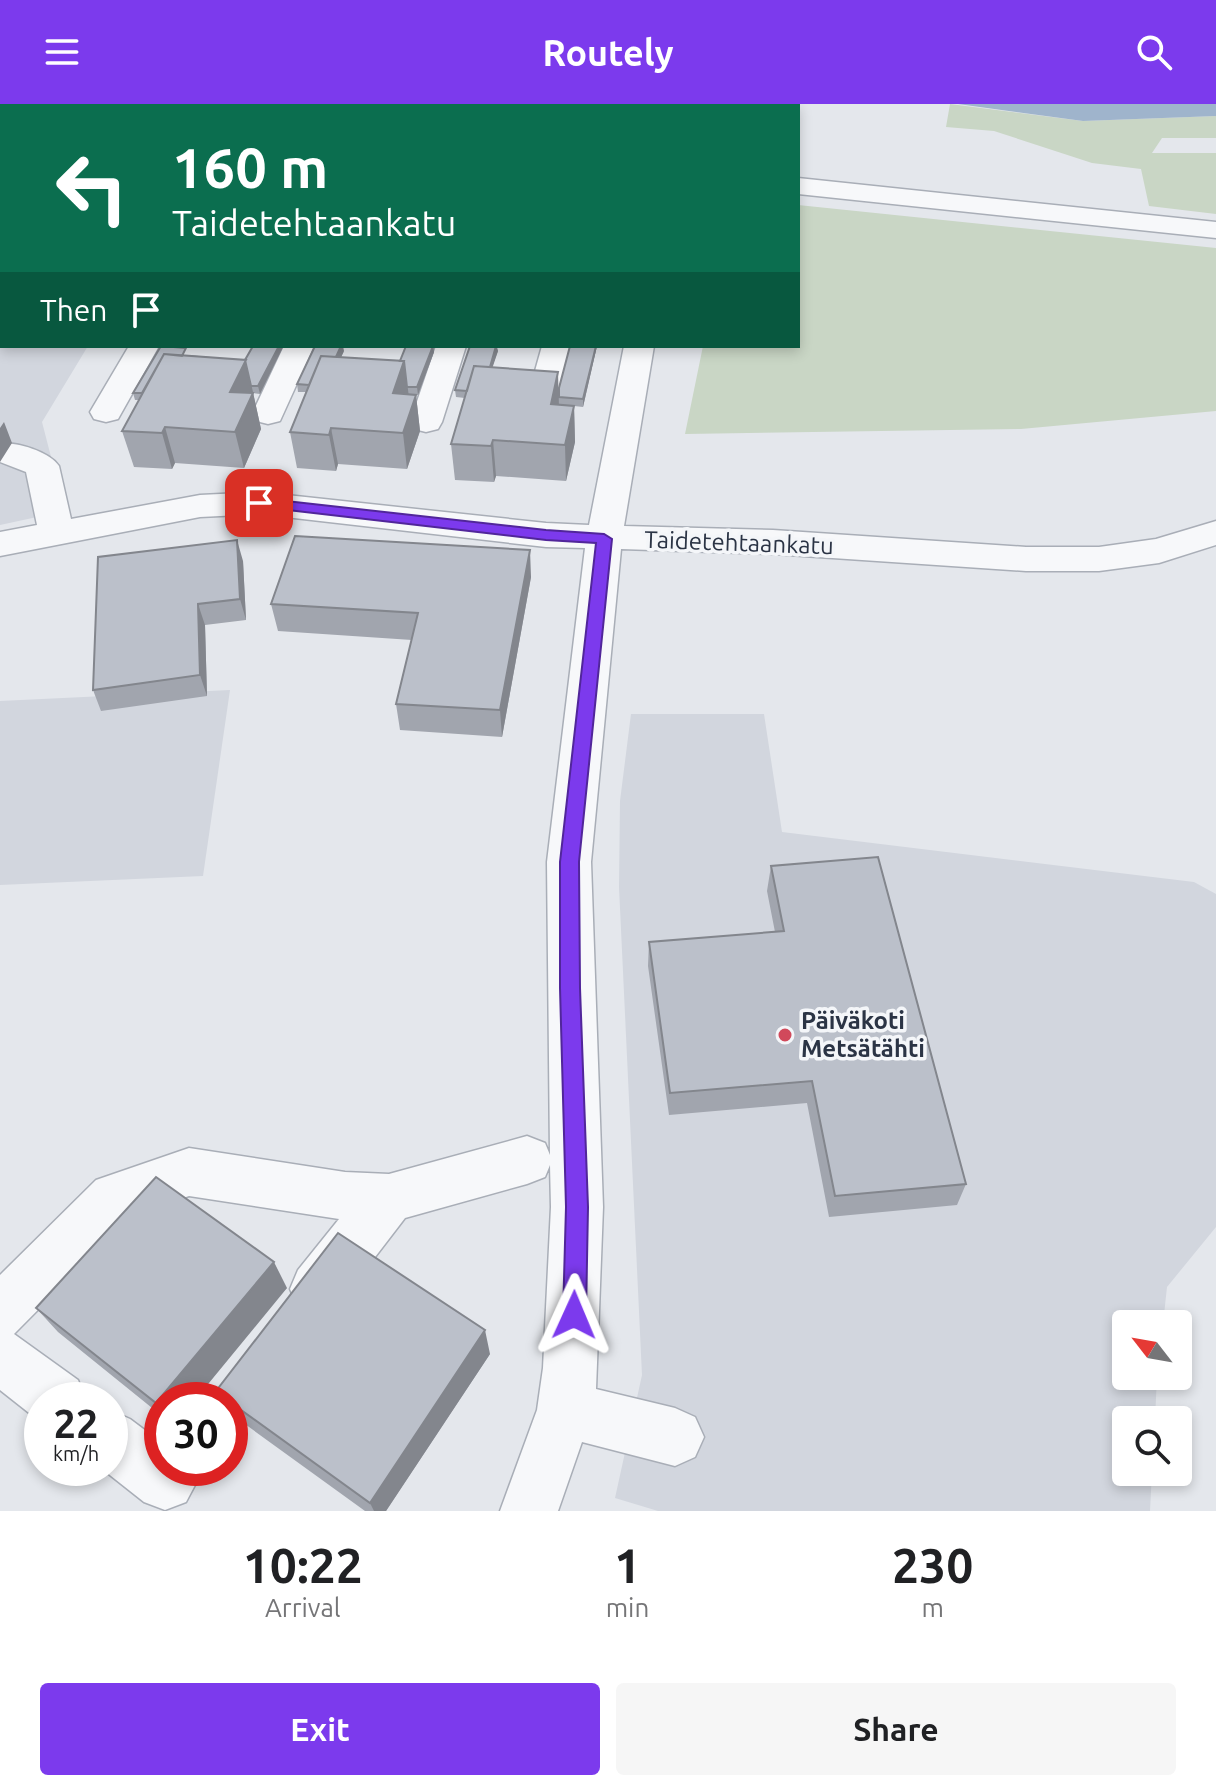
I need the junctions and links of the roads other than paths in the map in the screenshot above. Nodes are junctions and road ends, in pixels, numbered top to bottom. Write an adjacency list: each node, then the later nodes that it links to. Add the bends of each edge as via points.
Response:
1 (800, 186): 2 (street)
2 (1216, 230)
3 (143, 348): 9 (street)
4 (298, 348): 10 (street)
5 (450, 348): 11 (street)
6 (556, 348): 8 (street)
7 (639, 348): 15 (street)
8 (544, 396)
9 (106, 412)
10 (268, 414)
11 (426, 422)
12 (6, 453): 13 (street, via 42,466)
13 (56, 533): 15 (street, Taidetehtaankatu, via 200,506 259,503); 16 (street, Taidetehtaankatu)
14 (1216, 533): 15 (street, Taidetehtaankatu, via 1159,551 1099,559)
15 (604, 539): 23 (street, via 569,862 577,1207)
16 (0, 544)
17 (527, 1160): 18 (street)
18 (389, 1198): 19 (street, via 189,1172 114,1197); 20 (street)
19 (0, 1313)
20 (286, 1329)
21 (0, 1356): 22 (street)
22 (34, 1382)
23 (565, 1410): 24 (street); 27 (street)
24 (675, 1437)
25 (128, 1453): 26 (street)
26 (144, 1465)
27 (529, 1511)

